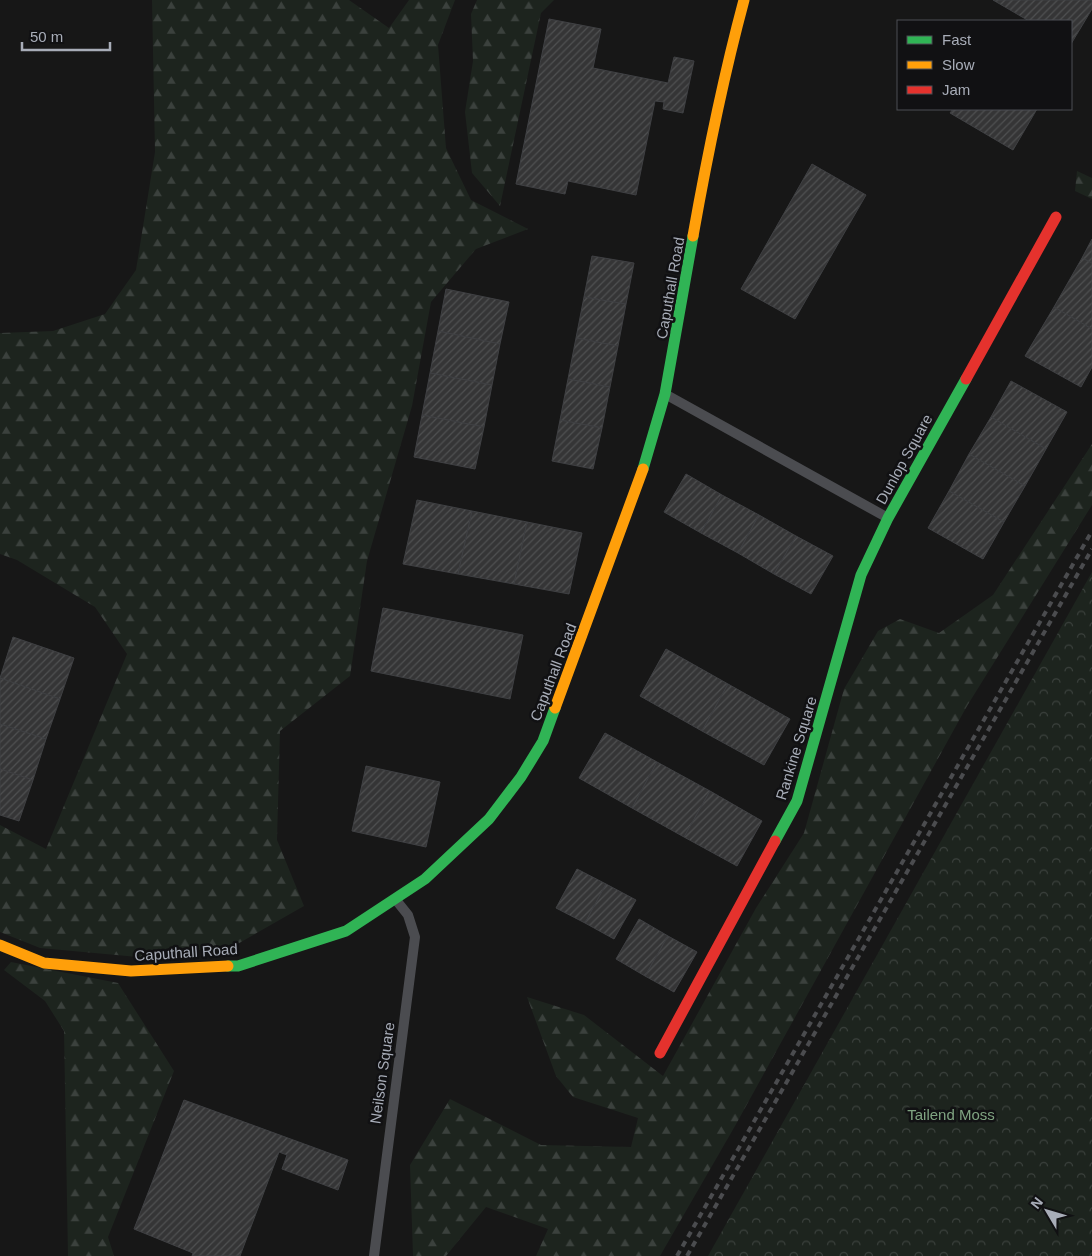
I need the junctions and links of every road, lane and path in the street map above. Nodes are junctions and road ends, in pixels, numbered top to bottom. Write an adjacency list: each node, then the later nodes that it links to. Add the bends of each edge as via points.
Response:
1 (744, 0): 3 (street, Caputhall Road, via 726,62 711,135)
2 (1056, 217): 4 (street, Dunlop Square)
3 (665, 394): 4 (street, Dunlop Square); 5 (street, Caputhall Road, via 646,459 543,741 490,819 425,880)
4 (888, 518): 7 (street, Rankine Square, via 861,575 797,801)
5 (396, 900): 6 (street, Caputhall Road, via 346,931 238,966 131,972 44,963); 8 (street, Neilson Square, via 408,915 415,937)
6 (0, 945)
7 (660, 1053)
8 (374, 1256)

